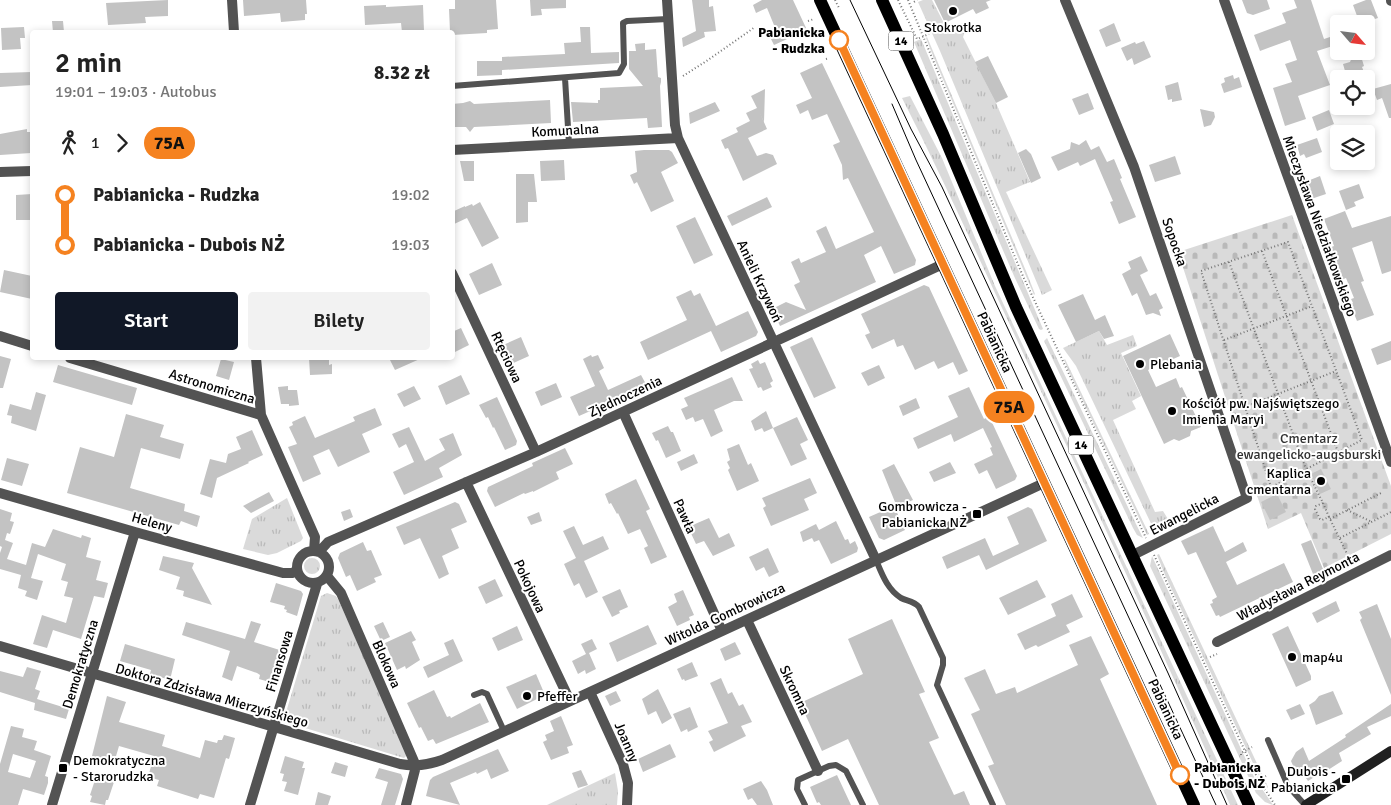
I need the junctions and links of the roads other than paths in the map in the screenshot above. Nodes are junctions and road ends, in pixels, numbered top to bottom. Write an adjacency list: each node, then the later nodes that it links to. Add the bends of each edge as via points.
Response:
1 (232, 0): 8 (street)
2 (666, 0): 7 (street, Anieli Krzywoń)
3 (820, 0): 16 (main road, Pabianicka)
4 (882, 0): 33 (main road, 14, via 936,116 1016,307)
5 (1065, 0): 30 (street, Sopocka, via 1134,167)
6 (1224, 0): 26 (street, Mieczysława Niedziałkowskiego)
7 (668, 19): 9 (lane, via 623,23 624,64 619,74); 11 (street, Anieli Krzywoń)
8 (234, 30)
9 (565, 78): 10 (lane); 12 (lane)
10 (455, 86)
11 (678, 138): 12 (street, Komunalna); 19 (street, Anieli Krzywoń)
12 (569, 144): 13 (street, Komunalna)
13 (455, 150)
14 (30, 170): 15 (street)
15 (0, 172)
16 (943, 264): 19 (street, Zjednoczenia); 28 (main road, Pabianicka)
17 (455, 279): 25 (street, Rtęciowa)
18 (0, 336): 20 (street)
19 (774, 343): 23 (street, Zjednoczenia); 35 (street, Anieli Krzywoń)
20 (30, 345)
21 (77, 360): 24 (street, Astronomiczna)
22 (256, 360): 24 (street)
23 (623, 412): 25 (street, Zjednoczenia); 40 (street, Pawła)
24 (260, 415): 32 (street, via 315,537)
25 (536, 452): 27 (street, Zjednoczenia)
26 (1391, 462)
27 (466, 482): 32 (street, Zjednoczenia, via 328,542); 46 (street, Pokojowa)
28 (1044, 483): 35 (street, Witolda Gombrowicza); 60 (main road, Pabianicka)
29 (0, 493): 31 (street, Heleny)
30 (1247, 498): 33 (street, Ewangelicka)
31 (135, 532): 36 (street, Heleny, via 283,572); 43 (street, Demokratyczna)
32 (317, 551): 36 (street, via 308,552 299,560); 37 (street, via 329,562)
33 (1132, 555): 61 (main road, 14)
34 (1391, 555): 41 (street, Władysława Reymonta)
35 (876, 560): 39 (street, Witolda Gombrowicza); 59 (lane, via 888,586 904,600 919,607 943,658 936,685)
36 (297, 571): 38 (street, via 303,580)
37 (328, 576): 38 (street); 51 (street, Blokowa, via 341,593)
38 (317, 584): 47 (street, Finansowa)
39 (747, 620): 40 (street, Witolda Gombrowicza); 52 (street, Skromna)
40 (722, 631): 44 (street, Witolda Gombrowicza)
41 (1217, 642)
42 (0, 646): 43 (street, Doktora Zdzisława Mierzyńskiego)
43 (91, 674): 47 (street, Doktora Zdzisława Mierzyńskiego); 53 (street, Demokratyczna)
44 (590, 692): 46 (street, Witolda Gombrowicza); 56 (street, Joanny, via 622,764 628,783)
45 (474, 695): 48 (lane, via 487,694)
46 (570, 701): 48 (street, Witolda Gombrowicza)
47 (273, 727): 51 (street, Doktora Zdzisława Mierzyńskiego); 54 (street, Finansowa)
48 (504, 731): 51 (street, Witolda Gombrowicza, via 442,760)
49 (1268, 740): 62 (lane, via 1288,786)
50 (1391, 751): 62 (street)
51 (416, 766): 55 (street)
52 (818, 771): 57 (lane, via 796,784); 58 (lane, via 832,765 840,766 850,778)
53 (52, 805)
54 (250, 805)
55 (406, 805)
56 (627, 805)
57 (804, 805)
58 (863, 805)
59 (993, 805)
60 (1194, 805)
61 (1249, 805)
62 (1305, 805)

